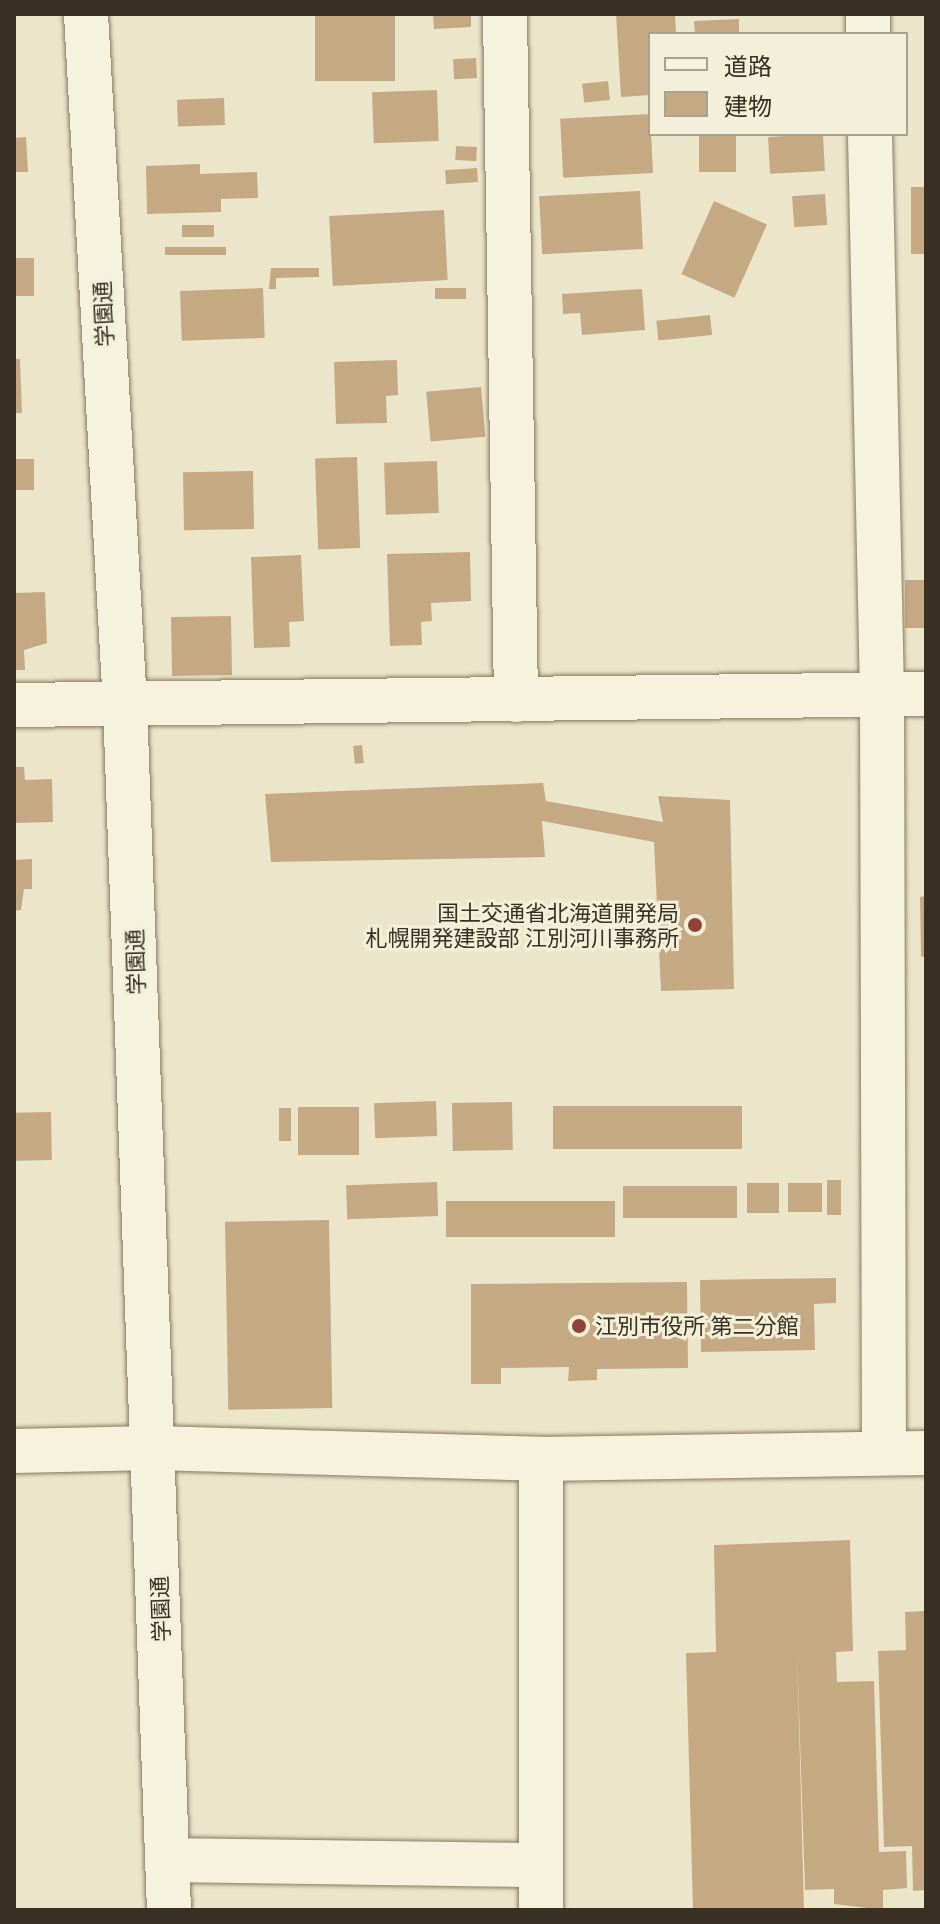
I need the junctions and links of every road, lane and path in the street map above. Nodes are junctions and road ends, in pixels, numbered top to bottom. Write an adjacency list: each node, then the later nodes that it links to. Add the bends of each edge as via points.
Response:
1 (86, 14): 8 (street, 学園通)
2 (505, 14): 6 (street)
3 (870, 136): 5 (street)
4 (926, 694): 5 (street)
5 (882, 695): 6 (street); 11 (street)
6 (516, 700): 8 (street)
7 (14, 705): 8 (street)
8 (125, 705): 9 (street, 学園通)
9 (154, 1448): 10 (street); 12 (street); 13 (street, 学園通)
10 (14, 1451)
11 (905, 1453): 12 (street)
12 (541, 1459): 14 (street)
13 (169, 1860): 14 (street); 15 (street, 学園通)
14 (541, 1865): 16 (street)
15 (169, 1910)
16 (541, 1910)

